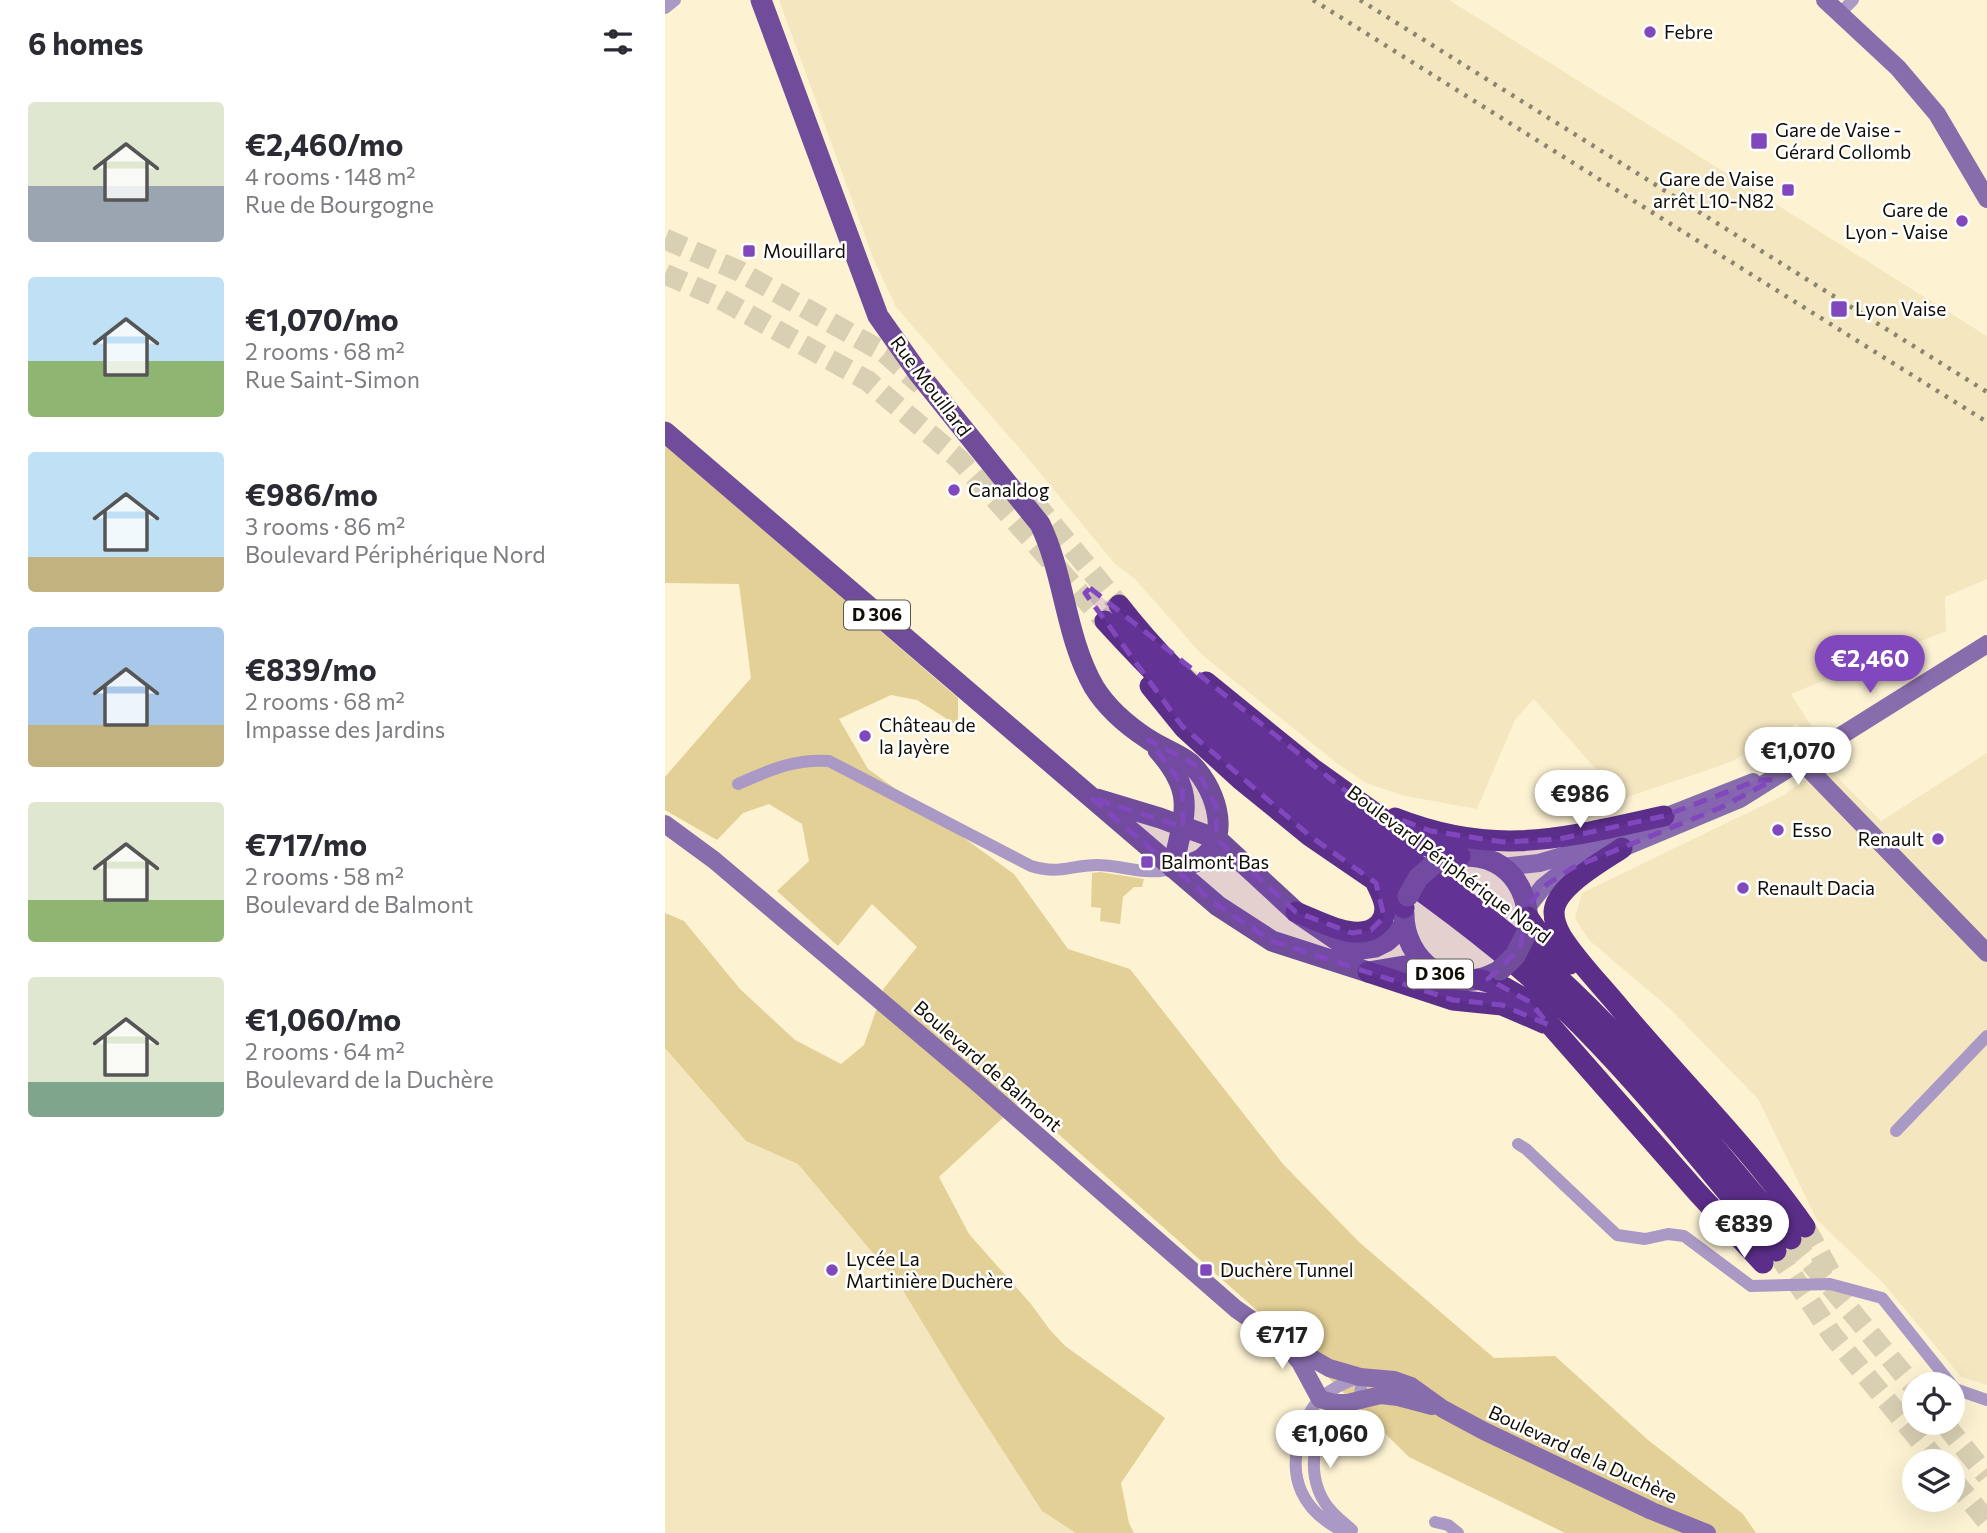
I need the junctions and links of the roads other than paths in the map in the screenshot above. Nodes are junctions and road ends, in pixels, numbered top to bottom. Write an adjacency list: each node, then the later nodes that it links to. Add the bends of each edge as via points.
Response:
1 (674, 0): 5 (street)
2 (761, 0): 11 (main road, Rue Mouillard, via 878,316 1040,524 1052,548 1073,638 1094,686 1115,712)
3 (1825, 0): 4 (street)
4 (1847, 6): 6 (street, via 1937,114)
5 (665, 8)
6 (1987, 199)
7 (665, 432): 16 (main road, D 306)
8 (1119, 605): 9 (highway, Boulevard Périphérique Nord)
9 (1134, 624): 17 (highway); 40 (highway, Boulevard Périphérique Nord, via 1251,739 1556,975 1633,1053)
10 (1987, 644): 12 (street)
11 (1149, 740): 13 (main road, Rue Mouillard); 22 (main road, Rue Mouillard, via 1199,773 1216,806)
12 (1802, 762): 14 (street); 31 (street)
13 (1178, 777): 19 (main road, via 1174,801); 21 (main road, Rue Mouillard, via 1185,803)
14 (1773, 780): 18 (street, via 1758,780); 23 (street)
15 (738, 785): 26 (street, via 782,765 829,761 1047,871 1092,865 1154,873)
16 (1090, 797): 19 (main road, D 306); 26 (main road, D 306)
17 (1366, 807): 18 (highway, via 1431,831 1503,842 1576,836); 24 (highway, via 1415,841)
18 (1664, 816): 25 (street, via 1552,860)
19 (1160, 818): 21 (main road, D 306)
20 (665, 824): 41 (street, Boulevard de Balmont, via 714,860 975,1081 1236,1309)
21 (1182, 826): 22 (main road, D 306); 26 (main road, Rue Mouillard)
22 (1217, 839): 26 (main road, via 1204,857); 29 (main road, D 306)
23 (1622, 848): 30 (street, via 1557,875 1542,887); 36 (highway, via 1566,888 1555,903 1554,914 1565,942)
24 (1460, 856): 25 (main road, D 306, via 1480,857); 28 (main road, D 306, bridge, via 1436,863 1417,878)
25 (1502, 867): 30 (main road, via 1519,884)
26 (1173, 868): 33 (main road, D 306, via 1218,906 1272,941)
27 (1376, 883): 28 (highway); 29 (highway, via 1385,911 1382,921 1371,930 1352,933); 40 (highway, Boulevard Périphérique Nord, via 1310,836 1184,728 1105,621 1154,675 1238,753 1486,941 1562,1007)
28 (1406, 910): 29 (main road, D 306, via 1381,945 1361,949 1343,944); 32 (main road, D 306, via 1408,941)
29 (1296, 912)
30 (1528, 919): 34 (main road, D 306, bridge, via 1515,956 1500,970); 36 (highway, via 1549,945)
31 (1987, 953)
32 (1425, 965): 33 (main road, D 306); 34 (main road, D 306, via 1450,978)
33 (1368, 972): 35 (highway, via 1453,1000 1502,1005)
34 (1478, 979): 35 (highway, via 1521,995)
35 (1549, 1025): 40 (highway)
36 (1635, 1026): 40 (highway, via 1778,1189)
37 (1987, 1037): 38 (street)
38 (1896, 1131)
39 (1518, 1144): 42 (street, via 1617,1235 1645,1239 1684,1236 1751,1286 1830,1284 1882,1298)
40 (1784, 1245)
41 (1282, 1341): 43 (street, Boulevard de Balmont, via 1329,1368); 45 (street, Boulevard de Balmont, via 1300,1362)
42 (1942, 1372)
43 (1360, 1377): 45 (street); 47 (street); 48 (street, Boulevard de la Duchère, via 1406,1384)
44 (1965, 1393): 46 (street)
45 (1319, 1399): 47 (street, Boulevard de la Duchère); 50 (street, via 1296,1447 1300,1490 1328,1524)
46 (1987, 1400)
47 (1356, 1401): 48 (street, Boulevard de la Duchère, via 1398,1396); 51 (street, via 1337,1412 1324,1428 1313,1457 1313,1472 1324,1501)
48 (1443, 1409): 53 (street, Boulevard de la Duchère)
49 (1435, 1522): 52 (street)
50 (1347, 1533)
51 (1355, 1533)
52 (1458, 1533)
53 (1707, 1533)

